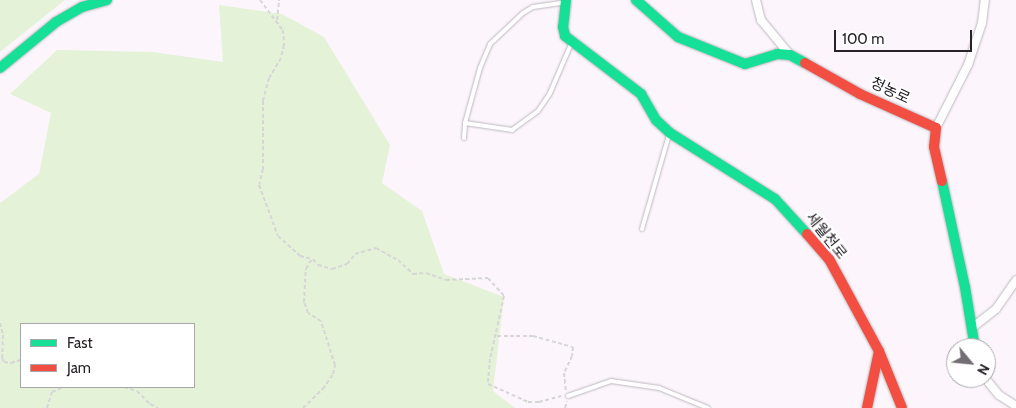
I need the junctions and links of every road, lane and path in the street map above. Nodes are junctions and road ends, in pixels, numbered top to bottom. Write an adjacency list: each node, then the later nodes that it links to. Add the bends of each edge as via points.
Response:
1 (106, 0): 11 (street, via 82,7 56,22)
2 (260, 0): 8 (path)
3 (279, 0): 8 (path)
4 (636, 0): 10 (street, via 678,37 745,64 777,54)
5 (756, 0): 10 (street, via 761,20)
6 (985, 0): 13 (street, via 982,23 968,65)
7 (566, 1): 9 (street, via 563,27 565,36); 12 (lane, via 533,7 490,44)
8 (277, 20): 17 (path, via 283,30 284,44 262,101 264,169 260,185 278,236 300,256)
9 (572, 42): 12 (lane, via 550,93 538,110 512,130); 14 (street, 세월천로, via 641,94 656,120)
10 (790, 55): 13 (street, 청농로, via 860,94)
11 (0, 68)
12 (465, 123): 15 (lane)
13 (936, 128): 20 (street, via 934,147)
14 (670, 133): 16 (lane); 23 (street, 세월천로, via 775,199 829,259)
15 (464, 138)
16 (642, 229)
17 (313, 260): 21 (path, via 332,269 347,264 355,254 376,248 398,260 413,274 426,273 446,280 488,278 504,296); 33 (path, via 306,269 304,302 308,313 320,322 335,365 323,389)
18 (1016, 280): 20 (street, via 996,309)
19 (0, 323): 24 (path, via 3,335)
20 (973, 327): 22 (street)
21 (495, 336): 29 (path, via 533,336 573,347 564,372); 29 (path, via 488,384 528,402)
22 (974, 338)
23 (879, 351): 35 (street); 36 (street, 세월천로)
24 (1, 357): 25 (path, via 4,362)
25 (20, 360)
26 (55, 388): 31 (path)
27 (127, 388): 32 (path, via 137,391)
28 (993, 388): 30 (street)
29 (568, 396): 34 (lane, via 611,380 659,388)
30 (1016, 406)
31 (47, 408)
32 (158, 408)
33 (303, 408)
34 (708, 408)
35 (867, 408)
36 (902, 408)

